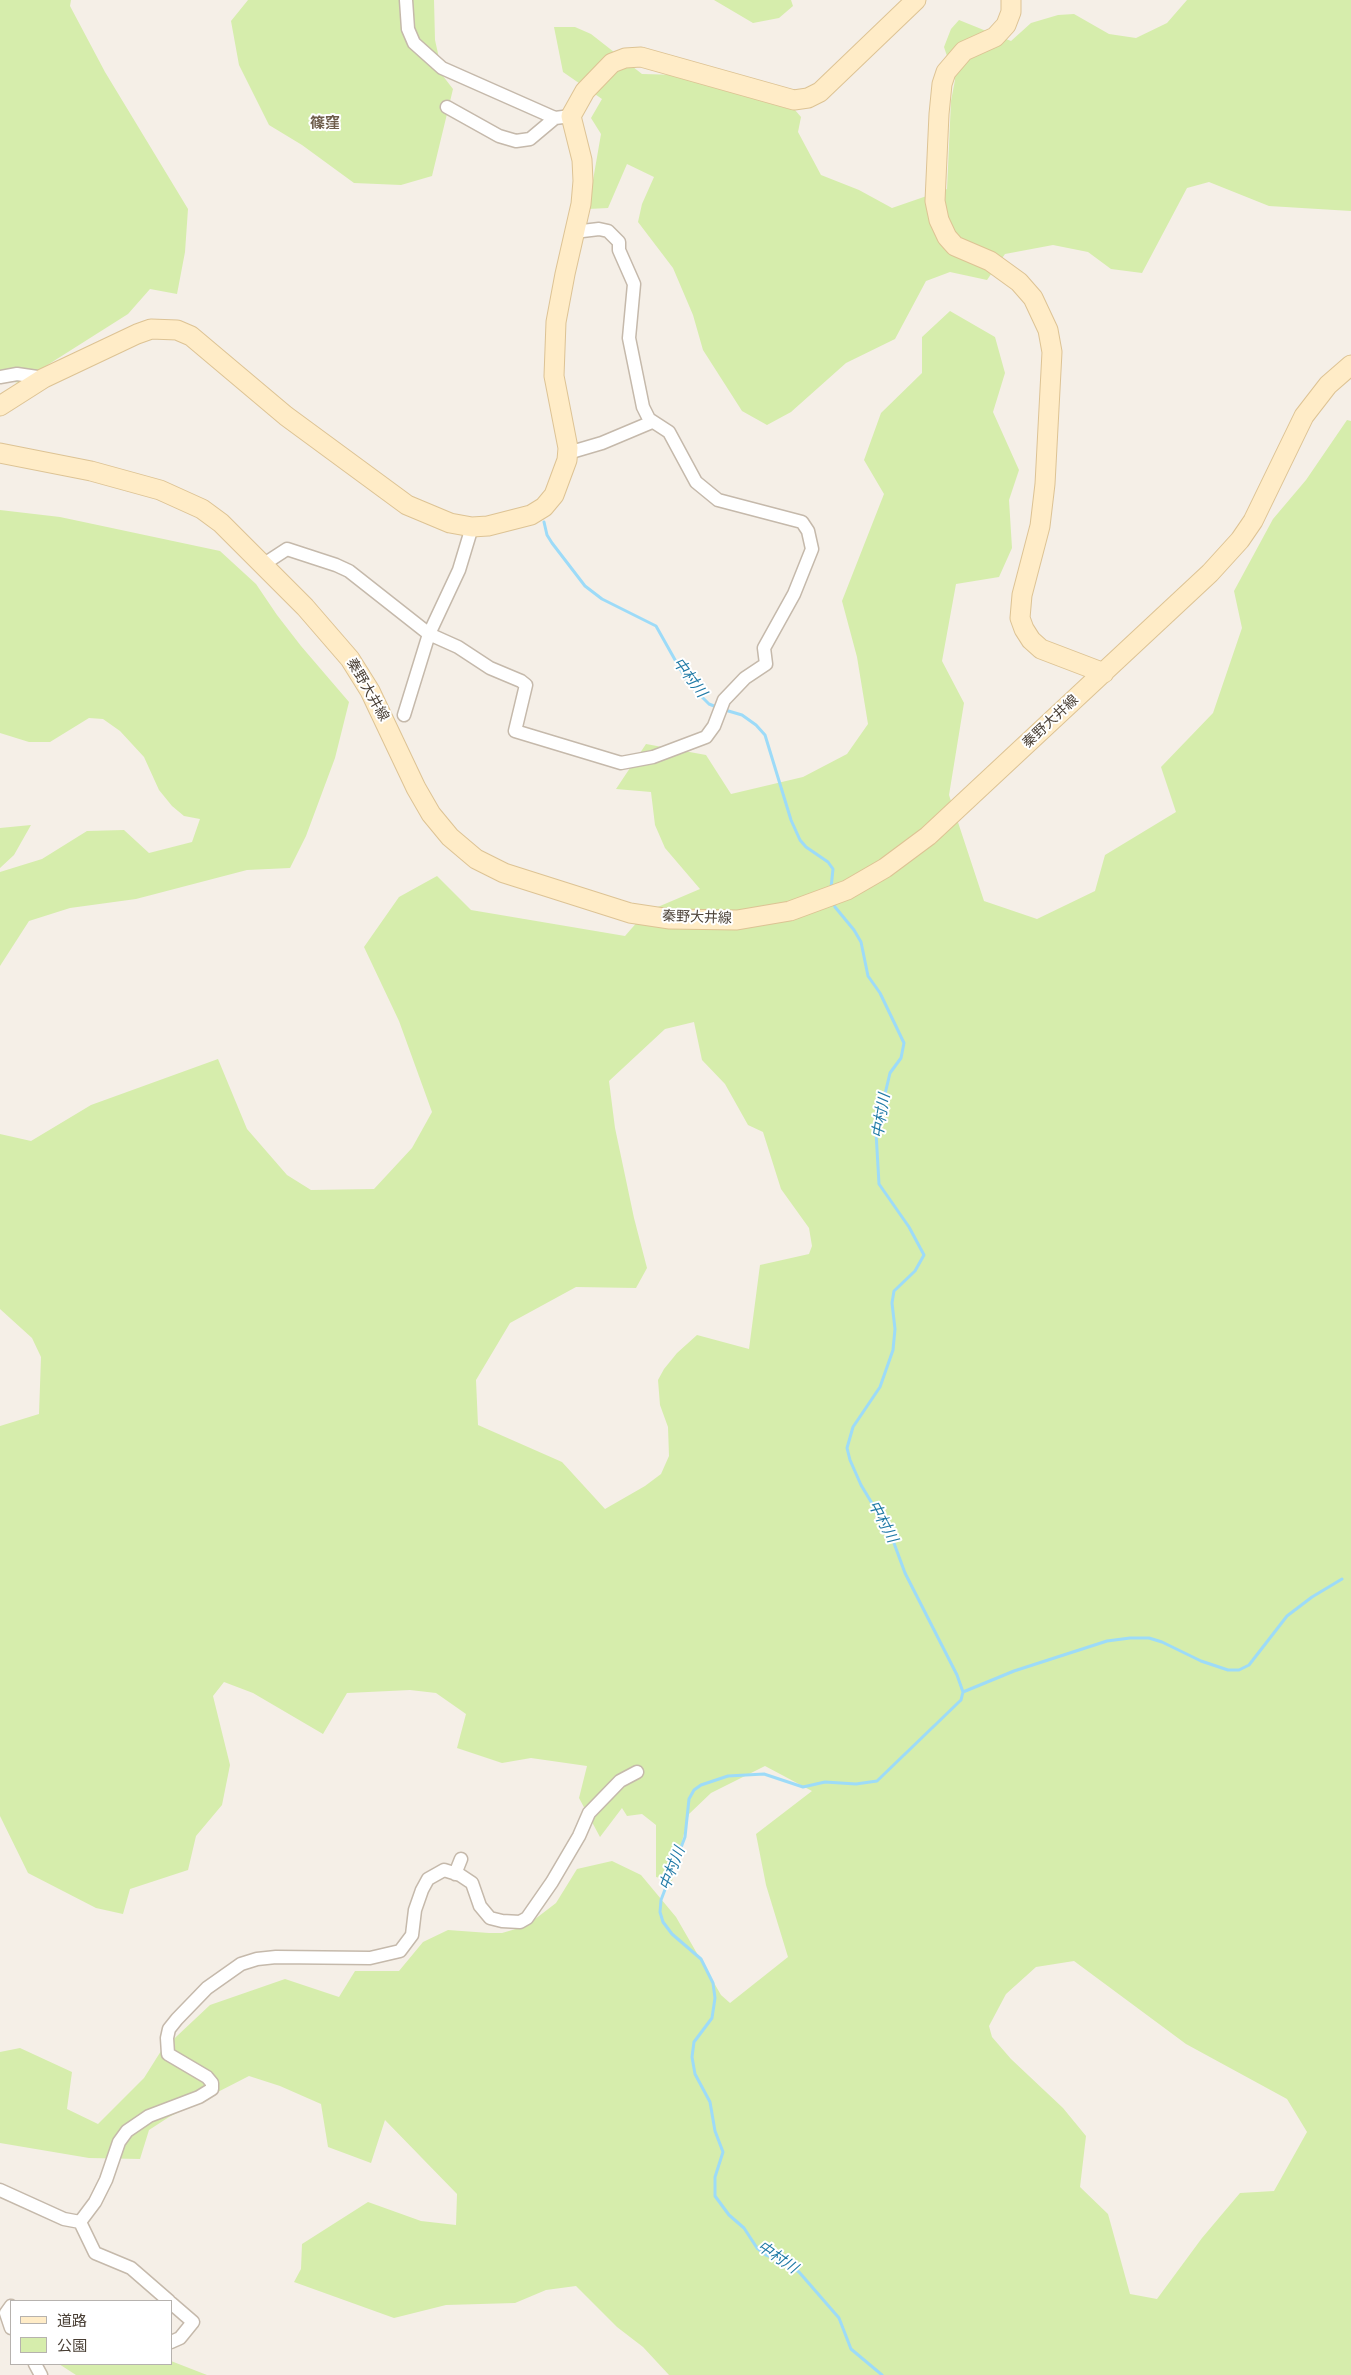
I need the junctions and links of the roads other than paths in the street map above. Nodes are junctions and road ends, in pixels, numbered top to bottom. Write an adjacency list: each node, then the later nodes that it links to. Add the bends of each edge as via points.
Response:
1 (406, 0): 5 (street, via 408,29 414,43 442,68)
2 (916, 0): 5 (street, via 820,92 808,98 794,100 640,57 625,58 612,63)
3 (1011, 0): 17 (street, via 1006,25 995,37 964,52 946,72 939,114 935,201 946,237 955,246 990,261 1018,282 1033,298 1048,330 1052,352 1045,484 1040,526 1022,595 1020,618 1031,640 1041,649)
4 (447, 107): 5 (street, via 499,136 516,141 530,139)
5 (563, 117): 6 (street, via 582,160 581,204)
6 (574, 232): 11 (street, via 599,229 608,231 619,242 619,250 634,284 629,338 636,381 643,407); 13 (street, via 556,322 554,376)
7 (1351, 365): 17 (street, 秦野大井線, via 1328,385 1304,416 1265,500 1240,540 1210,573)
8 (0, 377): 9 (street, via 17,374)
9 (44, 378): 10 (street); 14 (street, via 137,334 151,329 177,330 191,336 286,416 382,489 430,516)
10 (0, 406)
11 (652, 422): 13 (street); 16 (street, via 669,432 696,482 707,492 725,502 802,522 812,548 794,594 764,648 766,664 745,678 721,709 706,737 638,762 621,763 515,730 526,685)
12 (0, 453): 15 (street, 秦野大井線, via 140,483 180,498 221,523)
13 (568, 453): 14 (street, via 554,495 544,507 510,522)
14 (472, 527): 16 (street, via 459,570)
15 (264, 564): 16 (street, via 287,549 336,565 349,571); 17 (street, 秦野大井線, via 350,659 370,691 416,788 450,837 476,859 504,873 630,913 670,919 737,920 769,916 821,901 867,880 908,852 958,809)
16 (429, 634): 18 (street)
17 (1104, 672)
18 (404, 715)
19 (638, 1772): 21 (street, via 620,1782 593,1808 552,1882 527,1918 520,1922 490,1918 480,1906 472,1883)
20 (461, 1859): 21 (street)
21 (455, 1874): 23 (street, via 444,1870 428,1879 415,1910 412,1934 400,1950 361,1958 257,1959 241,1964 207,1988 169,2029 167,2038 168,2054 207,2077 212,2088 199,2098 149,2116 126,2131 95,2202)
22 (0, 2190): 23 (street, via 64,2219)
23 (80, 2222): 24 (street, via 94,2253 131,2268)
24 (168, 2300)
25 (172, 2304): 28 (street, via 193,2322 180,2338)
26 (10, 2307): 27 (street, via 6,2313)
27 (10, 2325)
28 (172, 2342)

